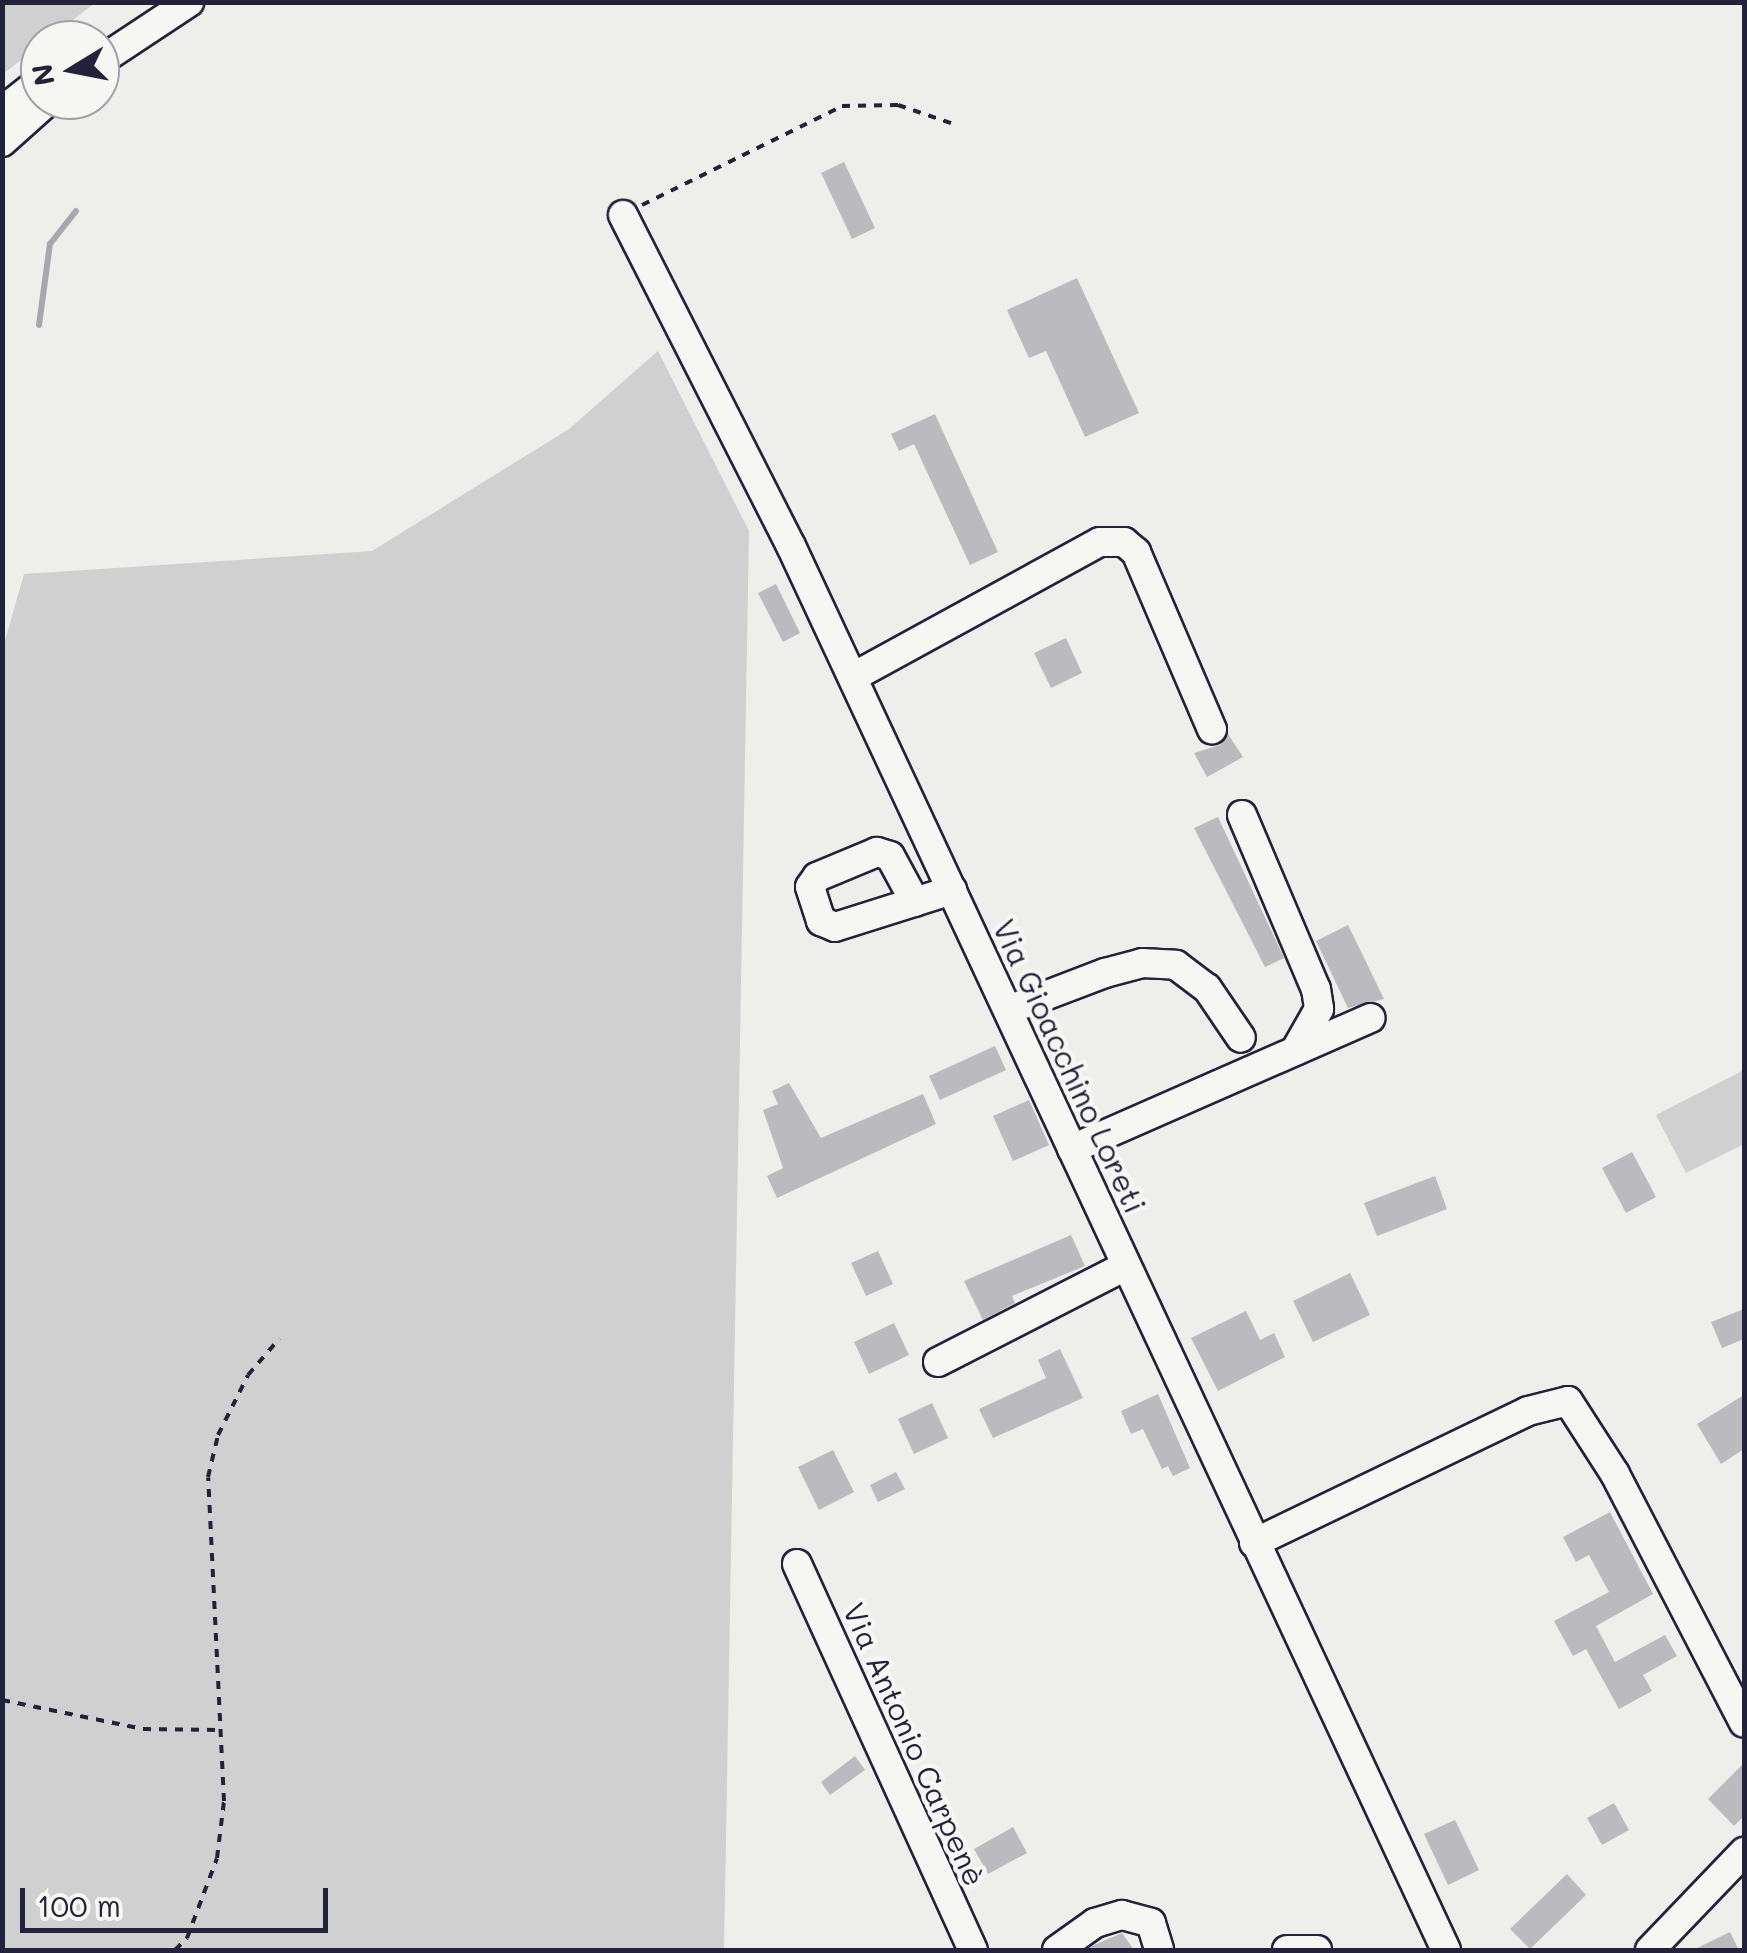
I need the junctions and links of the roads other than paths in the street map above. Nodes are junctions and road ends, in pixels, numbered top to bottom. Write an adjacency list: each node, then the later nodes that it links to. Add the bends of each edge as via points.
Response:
1 (159, 2): 3 (street)
2 (190, 2): 4 (street)
3 (120, 27)
4 (120, 48)
5 (27, 120): 6 (street)
6 (2, 142)
7 (623, 214): 8 (street, Via Gioacchino Loreti)
8 (853, 677): 9 (street, via 1100,542 1124,542 1136,552); 11 (street, Via Gioacchino Loreti)
9 (1212, 729)
10 (1242, 815): 16 (street, via 1316,989 1320,1008)
11 (952, 890): 12 (street); 13 (street, Via Gioacchino Loreti)
12 (915, 902)
13 (1008, 1010): 15 (street, via 1104,974 1142,964 1176,965 1207,988); 17 (street, Via Gioacchino Loreti)
14 (1370, 1018): 16 (street)
15 (1241, 1038)
16 (1295, 1051): 17 (street)
17 (1072, 1149): 18 (street, Via Gioacchino Loreti)
18 (1126, 1266): 19 (street); 20 (street, Via Gioacchino Loreti)
19 (938, 1362)
20 (1254, 1543): 22 (street, via 1528,1411 1568,1401 1614,1474); 29 (street, Via Gioacchino Loreti)
21 (797, 1564): 24 (street, Via Antonio Carpenè)
22 (1744, 1723)
23 (1744, 1852): 30 (street)
24 (973, 1950)
25 (1056, 1950): 26 (street, via 1095,1923 1122,1915 1151,1923)
26 (1160, 1950)
27 (1287, 1950): 28 (street)
28 (1317, 1950)
29 (1446, 1950)
30 (1650, 1950)

